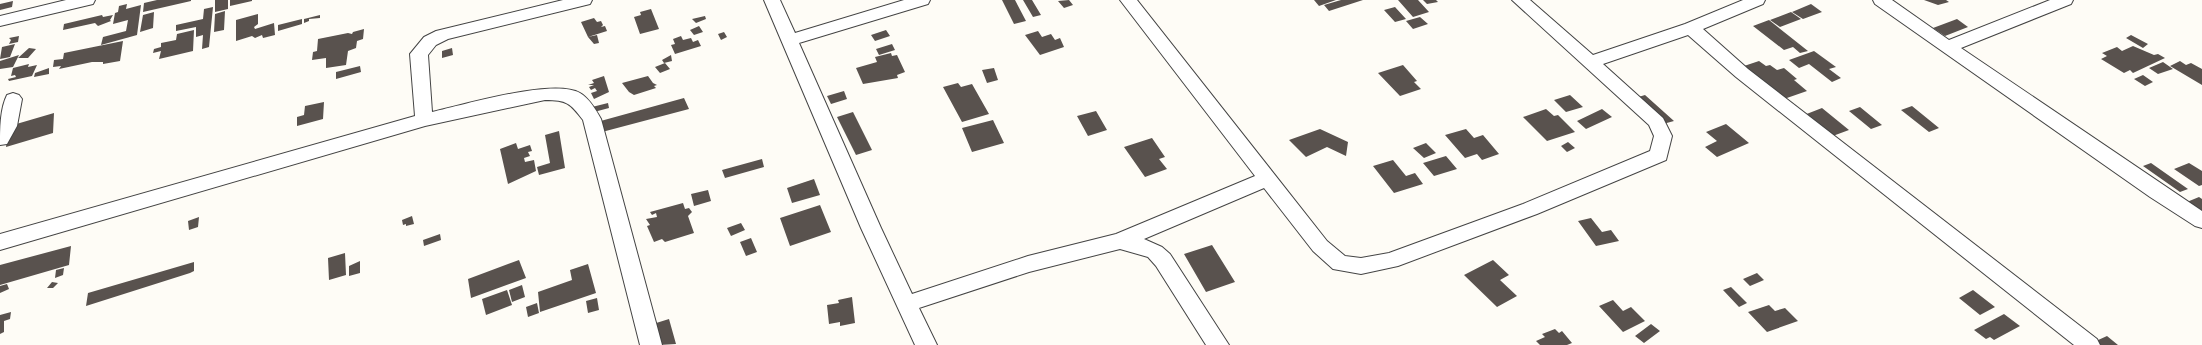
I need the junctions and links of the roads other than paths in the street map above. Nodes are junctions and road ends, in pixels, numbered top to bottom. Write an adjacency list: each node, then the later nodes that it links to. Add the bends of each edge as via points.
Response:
1 (87, 0): 10 (street)
2 (584, 0): 16 (street, via 442,35 430,41 419,54)
3 (772, 0): 12 (street)
4 (922, 0): 12 (street)
5 (1128, 0): 18 (street)
6 (1520, 0): 14 (street)
7 (1757, 0): 11 (street)
8 (1881, 0): 13 (street)
9 (2065, 0): 13 (street)
10 (0, 21)
11 (1691, 28): 14 (street); 26 (street, via 1742,73)
12 (789, 40): 22 (street)
13 (1949, 46): 19 (street)
14 (1591, 62): 18 (street, via 1657,122 1663,136 1659,156 1530,209 1391,260 1361,266 1340,262 1320,246)
15 (13, 99): 17 (street, via 8,126)
16 (424, 120): 21 (street); 23 (street, via 545,94 576,97 592,119)
17 (0, 139)
18 (1267, 179): 20 (street)
19 (2202, 221)
20 (1120, 241): 22 (street, via 1028,264); 25 (street, via 1144,247 1155,252 1163,260)
21 (0, 242)
22 (906, 304): 24 (street)
23 (651, 345)
24 (926, 345)
25 (1218, 345)
26 (2089, 345)

